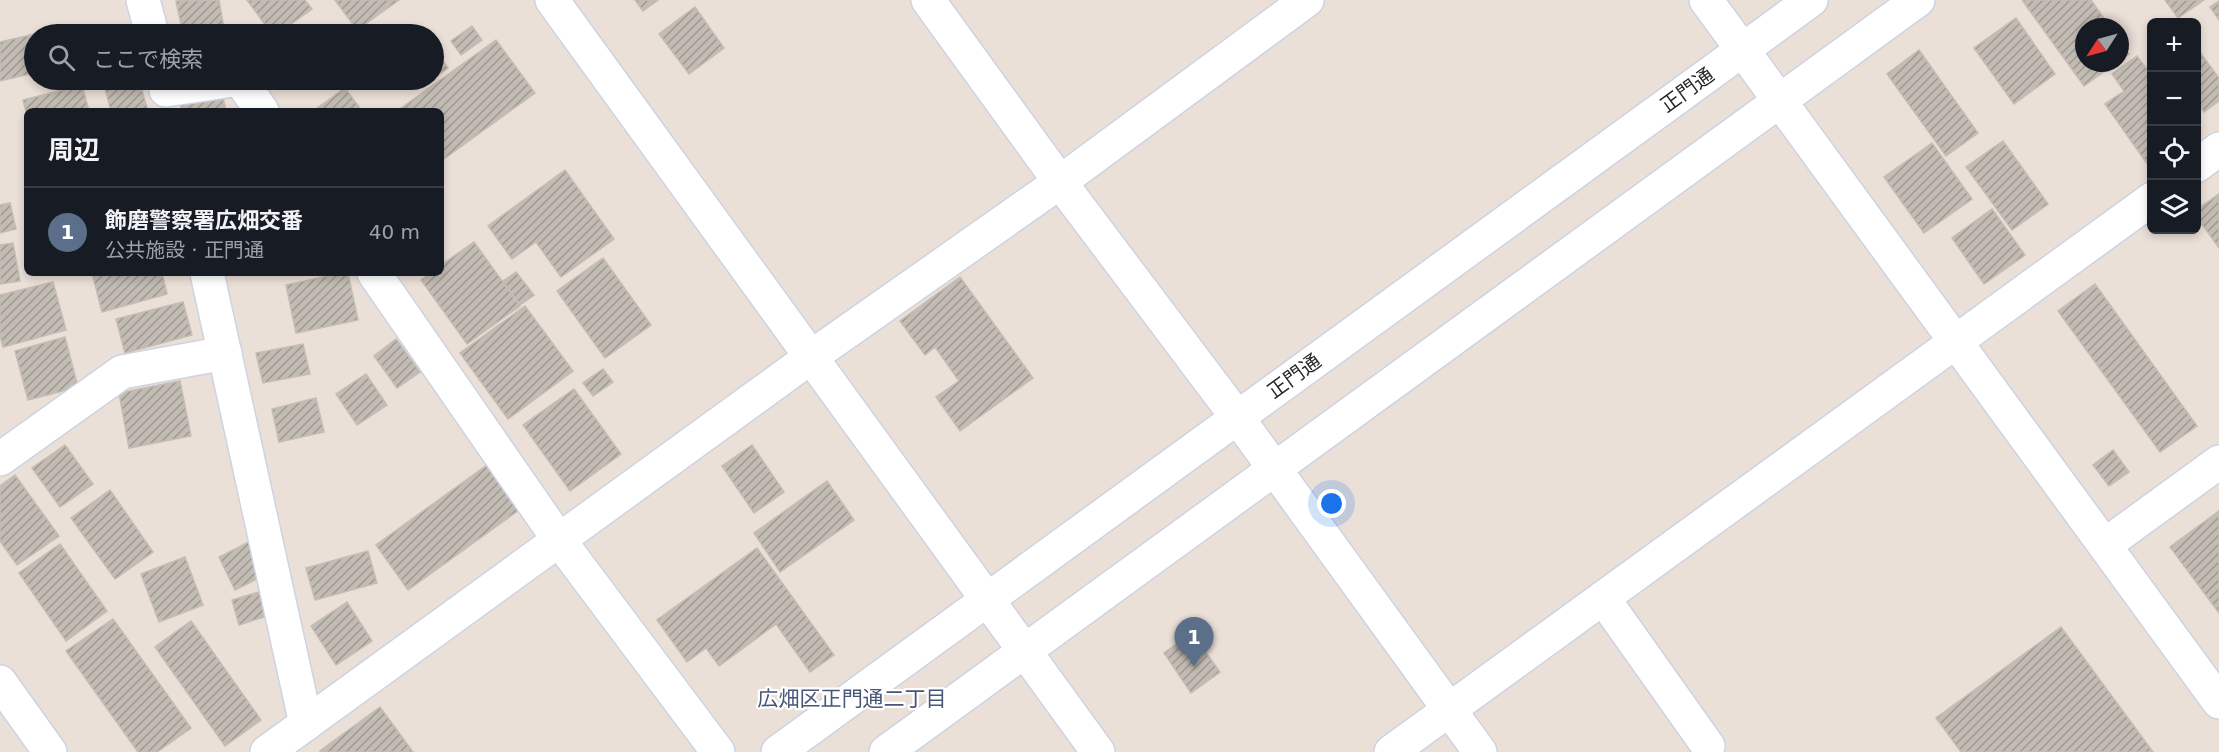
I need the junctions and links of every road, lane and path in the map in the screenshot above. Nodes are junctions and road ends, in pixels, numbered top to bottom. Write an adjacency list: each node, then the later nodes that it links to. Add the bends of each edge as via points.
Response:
1 (143, 0): 8 (street)
2 (552, 0): 23 (street)
3 (928, 0): 17 (street)
4 (1307, 0): 17 (street)
5 (1706, 0): 9 (street)
6 (1811, 0): 9 (street, 正門通)
7 (1918, 0): 13 (street)
8 (149, 24)
9 (1743, 49): 13 (street); 24 (street, 正門通)
10 (182, 90): 12 (street)
11 (247, 90): 14 (street)
12 (167, 93)
13 (1780, 100): 21 (street); 27 (street)
14 (260, 108)
15 (2219, 149): 16 (street)
16 (2201, 162)
17 (1060, 182): 23 (street); 24 (street)
18 (2147, 202): 21 (street)
19 (208, 276): 22 (street)
20 (376, 276): 28 (street)
21 (1957, 342): 29 (street); 30 (street)
22 (225, 353): 25 (street, via 122,372); 36 (street)
23 (811, 357): 28 (street); 31 (street)
24 (1238, 417): 27 (street); 31 (street, 正門通)
25 (0, 459)
26 (2219, 462): 29 (street)
27 (1274, 468): 32 (street); 35 (street)
28 (559, 540): 36 (street); 40 (street)
29 (2105, 545): 34 (street)
30 (1603, 598): 35 (street); 37 (street)
31 (988, 599): 32 (street); 41 (street, 正門通)
32 (1024, 649): 42 (street); 43 (street)
33 (0, 682): 38 (street)
34 (2219, 702)
35 (1449, 710): 44 (street); 45 (street)
36 (306, 724): 39 (street)
37 (1708, 746)
38 (50, 752)
39 (267, 752)
40 (718, 752)
41 (777, 752)
42 (886, 752)
43 (1098, 752)
44 (1391, 752)
45 (1480, 752)

